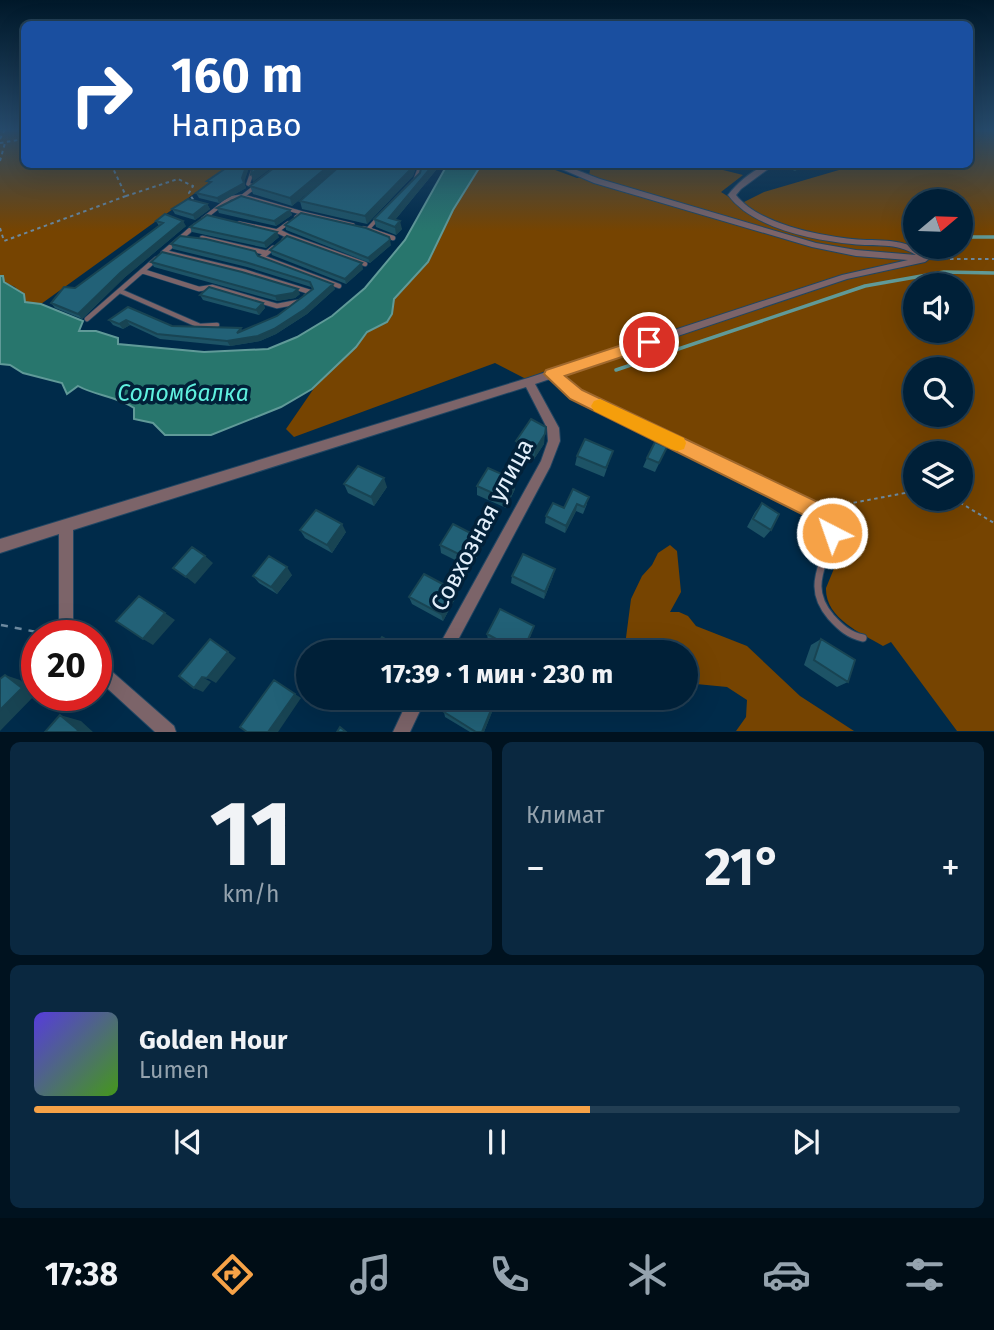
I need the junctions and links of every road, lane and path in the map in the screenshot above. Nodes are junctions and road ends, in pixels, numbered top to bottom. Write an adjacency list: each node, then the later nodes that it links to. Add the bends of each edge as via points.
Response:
1 (113, 168): 9 (path)
2 (254, 168): 8 (lane, via 248,184)
3 (420, 168): 7 (lane)
4 (563, 168): 33 (street, via 816,245)
5 (766, 168): 30 (street, via 732,195 736,204 752,215 824,237)
6 (265, 180): 8 (lane)
7 (409, 186)
8 (256, 187): 10 (lane)
9 (126, 196): 11 (path, via 178,179 193,186 189,193); 22 (path, via 4,241)
10 (243, 196): 13 (lane); 14 (lane)
11 (194, 201): 13 (lane)
12 (302, 203): 14 (lane)
13 (218, 207): 17 (lane)
14 (294, 210): 16 (lane)
15 (384, 212): 23 (lane)
16 (302, 213): 23 (lane); 24 (lane)
17 (207, 215): 18 (lane); 21 (lane)
18 (219, 218)
19 (184, 221): 21 (lane)
20 (230, 221): 24 (lane)
21 (195, 224): 25 (lane)
22 (0, 228)
23 (368, 229): 29 (lane)
24 (277, 232): 26 (lane)
25 (180, 236): 27 (lane); 31 (lane)
26 (288, 236): 32 (lane); 37 (lane)
27 (190, 237)
28 (200, 238): 32 (lane)
29 (393, 238)
30 (903, 245)
31 (164, 252): 38 (lane); 38 (lane, via 310,292 297,303 276,306)
32 (267, 253): 39 (lane, via 262,257)
33 (903, 257)
34 (925, 259): 43 (street, via 853,274)
35 (973, 259): 36 (path)
36 (994, 259)
37 (365, 264)
38 (142, 271): 40 (lane)
39 (339, 286)
40 (120, 291): 41 (lane); 42 (lane, via 200,326)
41 (86, 319)
42 (217, 325)
43 (552, 374): 44 (street); 47 (lane, via 576,394)
44 (529, 382): 49 (street); 55 (street, Совхозная улица, via 549,415 554,441)
45 (903, 494): 47 (path)
46 (973, 510): 48 (path)
47 (815, 511): 54 (lane, via 832,523 815,582 816,594 846,634)
48 (994, 523)
49 (66, 527): 50 (street); 51 (street)
50 (0, 546)
51 (66, 620)
52 (1, 625): 53 (path)
53 (21, 630)
54 (863, 638)
55 (450, 640)
56 (112, 681): 58 (street)
57 (412, 710): 59 (street)
58 (168, 732)
59 (401, 732)

